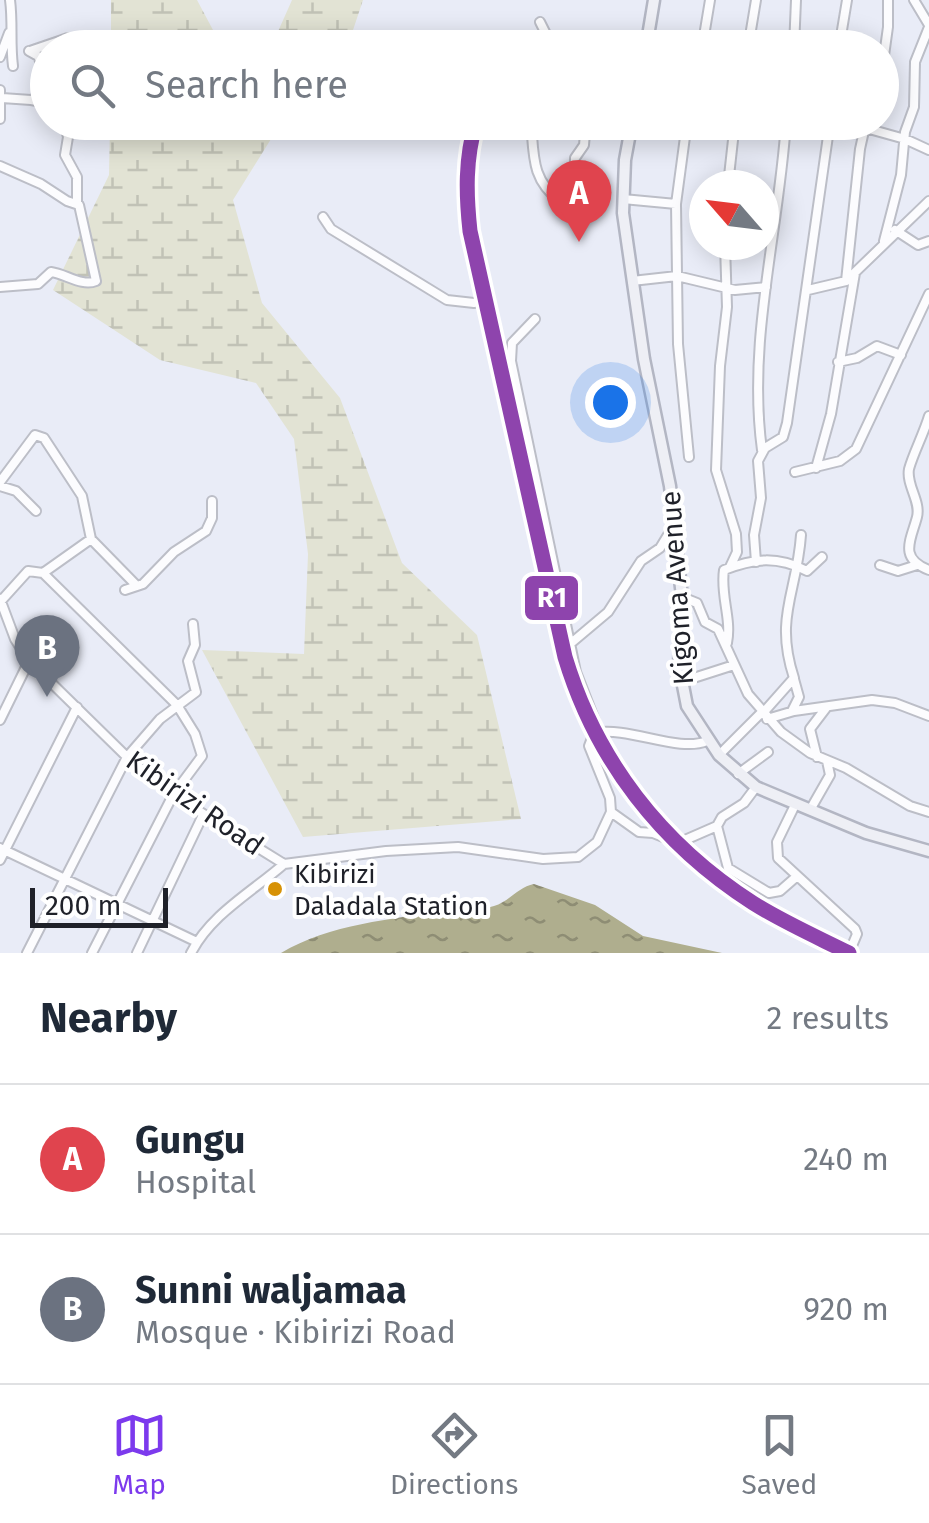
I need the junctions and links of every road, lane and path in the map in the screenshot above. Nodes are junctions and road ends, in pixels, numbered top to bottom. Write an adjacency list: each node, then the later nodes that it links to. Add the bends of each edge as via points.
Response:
1 (10, 0): 18 (street)
2 (654, 0): 12 (main road)
3 (710, 0): 13 (street)
4 (756, 0): 14 (street)
5 (796, 0): 15 (street)
6 (846, 0): 16 (street)
7 (888, 0): 17 (street)
8 (914, 0): 10 (street)
9 (540, 22): 11 (street)
10 (929, 26): 25 (street, via 914,62 914,107)
11 (544, 30)
12 (649, 30)
13 (705, 30)
14 (751, 30)
15 (795, 30)
16 (842, 30)
17 (888, 30)
18 (10, 32): 19 (street); 20 (street)
19 (0, 57)
20 (14, 66)
21 (1, 94): 22 (street); 23 (street)
22 (30, 100)
23 (0, 119)
24 (899, 137): 25 (street)
25 (905, 139): 35 (street); 46 (street)
26 (68, 140): 41 (street)
27 (532, 140): 39 (street, via 535,173)
28 (584, 140): 43 (street, via 575,158)
29 (630, 140): 38 (main road, Kigoma Avenue)
30 (685, 140): 42 (street)
31 (733, 140): 37 (street)
32 (785, 140): 54 (street)
33 (828, 140): 56 (street)
34 (863, 140): 52 (street)
35 (929, 150)
36 (0, 166): 41 (street)
37 (730, 170)
38 (623, 200): 42 (street); 51 (main road, Kigoma Avenue)
39 (560, 201)
40 (929, 201): 45 (street)
41 (77, 203): 55 (street, via 95,282 50,272 38,284)
42 (676, 204): 50 (street)
43 (574, 205)
44 (323, 218): 58 (street, via 447,300)
45 (896, 230): 46 (street); 47 (street, via 918,245)
46 (884, 241): 49 (street)
47 (929, 241)
48 (724, 260): 53 (street)
49 (854, 273): 52 (street); 61 (street)
50 (677, 276): 51 (street); 53 (street); 64 (street)
51 (632, 281): 70 (main road, Kigoma Avenue)
52 (846, 281): 56 (street)
53 (725, 286): 54 (street); 78 (street, via 716,470 736,534 738,552)
54 (766, 286): 63 (street, via 758,386)
55 (0, 287)
56 (808, 290): 63 (street, via 784,434)
57 (929, 294): 60 (street)
58 (474, 302)
59 (535, 319): 86 (street, via 510,354)
60 (900, 355): 61 (street, via 876,346); 65 (street, via 856,449)
61 (838, 362): 65 (street)
62 (929, 416): 77 (street, via 909,472 918,512 909,548)
63 (762, 450): 74 (street)
64 (689, 457)
65 (816, 468): 66 (street)
66 (795, 472)
67 (0, 484): 69 (street); 72 (street, via 35,435 44,438 82,496)
68 (212, 501): 81 (street, via 206,531)
69 (36, 510)
70 (674, 524): 83 (main road, Kigoma Avenue); 86 (street, via 612,608)
71 (801, 536): 75 (street)
72 (91, 539): 80 (street); 81 (street)
73 (822, 557): 75 (street, via 806,570)
74 (756, 562): 75 (street, via 774,558); 78 (street)
75 (797, 565): 90 (street, via 785,647)
76 (880, 565): 77 (street, via 898,571)
77 (917, 565): 79 (street)
78 (730, 567): 87 (street, via 723,577)
79 (929, 570)
80 (43, 573): 84 (street, via 28,571); 92 (street)
81 (138, 586): 82 (street)
82 (125, 590)
83 (682, 597): 87 (street, via 697,603); 91 (main road, Kigoma Avenue)
84 (0, 601): 88 (street, Kibirizi Road)
85 (193, 624): 92 (street, via 188,661 196,692)
86 (570, 644): 99 (street)
87 (727, 644): 89 (street)
88 (29, 661): 94 (street, Kibirizi Road); 98 (street)
89 (734, 665): 91 (street); 96 (street)
90 (794, 679): 95 (street, via 800,698); 96 (street)
91 (681, 682): 100 (main road, Kigoma Avenue)
92 (177, 705): 102 (street); 108 (street, via 202,751)
93 (827, 707): 95 (street); 97 (street, via 879,700); 104 (street, via 810,729)
94 (77, 708): 102 (street, Kibirizi Road); 115 (street)
95 (791, 712): 96 (street)
96 (764, 715): 103 (street); 104 (street)
97 (929, 716)
98 (0, 720)
99 (599, 732): 100 (street, via 693,744); 111 (street, via 589,746)
100 (707, 740): 103 (main road, Kigoma Avenue)
101 (768, 752): 106 (street)
102 (127, 756): 108 (street, Kibirizi Road); 120 (street)
103 (719, 756): 106 (main road, Kigoma Avenue)
104 (817, 756): 105 (street)
105 (828, 761): 110 (street, via 830,775); 112 (street)
106 (738, 774): 107 (main road, Kigoma Avenue)
107 (756, 787): 109 (main road, Kigoma Avenue); 114 (street)
108 (173, 794): 113 (street, Kibirizi Road); 121 (street)
109 (795, 806): 110 (main road, Kigoma Avenue); 119 (street, via 775,850)
110 (810, 811): 116 (main road, Kigoma Avenue)
111 (611, 812): 114 (street, via 639,832 678,844); 118 (street, Kibirizi Road, via 585,854 570,859 458,847)
112 (929, 812)
113 (203, 815): 118 (street, Kibirizi Road); 122 (street)
114 (717, 826): 119 (street, via 728,868 769,893)
115 (3, 849): 117 (street); 120 (street)
116 (929, 851)
117 (0, 860)
118 (284, 864): 123 (street)
119 (796, 877): 128 (street, via 854,929)
120 (65, 881): 121 (street); 124 (street)
121 (115, 904): 122 (street); 125 (street)
122 (152, 922): 123 (street); 126 (street)
123 (197, 942): 127 (street)
124 (26, 953)
125 (92, 953)
126 (137, 953)
127 (191, 953)
128 (849, 953)

